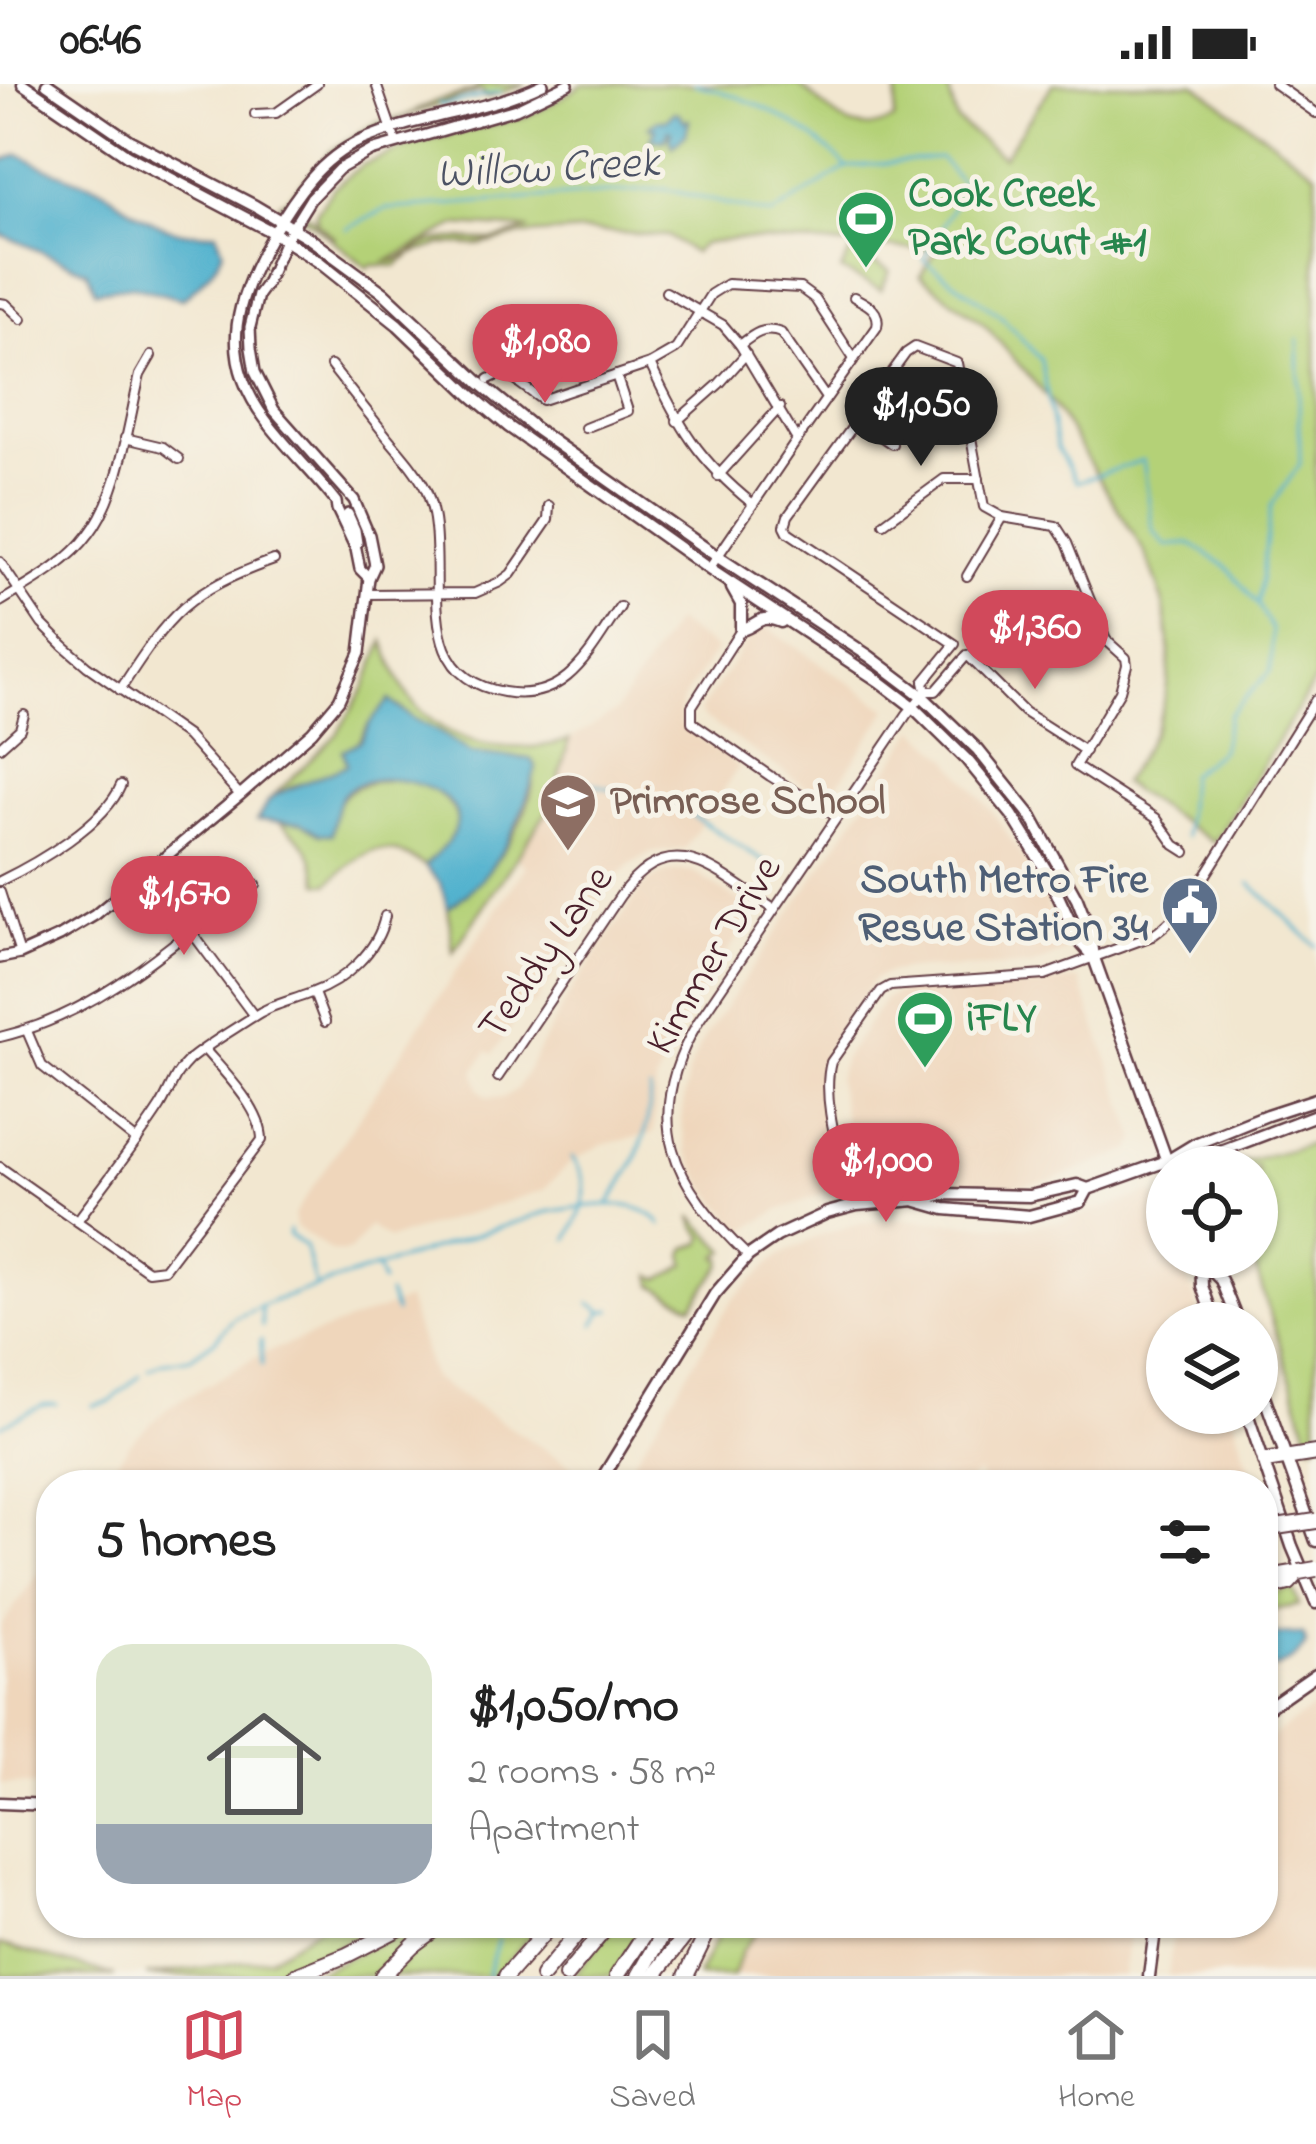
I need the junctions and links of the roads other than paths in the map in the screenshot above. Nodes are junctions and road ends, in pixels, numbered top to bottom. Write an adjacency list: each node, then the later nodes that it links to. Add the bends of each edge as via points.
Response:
1 (22, 84): 13 (main road, via 128,156)
2 (47, 84): 12 (main road, via 130,141)
3 (317, 84): 9 (street, via 276,113)
4 (376, 84): 10 (street)
5 (543, 84): 10 (street)
6 (568, 84): 11 (street, via 516,109)
7 (1275, 84): 8 (street)
8 (1316, 113)
9 (255, 114)
10 (391, 130): 11 (street); 12 (street, via 331,159 301,190)
11 (396, 142): 12 (street, via 339,169)
12 (287, 224): 13 (street); 44 (main road, via 384,293 537,430)
13 (279, 236): 37 (street, via 250,327 255,372 274,410); 40 (street, via 248,276 238,358 263,417); 47 (main road, via 374,304 509,427)
14 (666, 292): 17 (street)
15 (854, 297): 21 (street, via 879,319)
16 (0, 303): 18 (street)
17 (702, 311): 19 (street); 21 (street, via 728,284 800,288); 22 (street, via 676,349)
18 (22, 319)
19 (743, 349): 26 (street, via 759,330 782,332); 27 (street); 29 (street)
20 (151, 356): 31 (street)
21 (854, 359): 26 (street)
22 (650, 364): 24 (street); 29 (street)
23 (331, 366): 52 (street, via 426,491)
24 (616, 375): 25 (street, via 542,400 504,372); 30 (street, via 628,411)
25 (489, 379)
26 (826, 398): 32 (street)
27 (780, 407): 32 (street); 35 (street)
28 (857, 420): 33 (street); 36 (street, via 906,352 915,347 957,363); 64 (street, via 788,516 788,532 955,644 924,682 926,691 936,691 967,655 1024,712)
29 (677, 421): 35 (street)
30 (585, 428)
31 (125, 438): 34 (street); 51 (street, via 90,534)
32 (797, 440): 38 (street)
33 (892, 444)
34 (179, 458)
35 (718, 476): 38 (street)
36 (979, 479): 41 (street, via 984,507); 42 (street, via 944,479)
37 (348, 493): 40 (street); 40 (street)
38 (753, 504): 44 (street)
39 (549, 506): 52 (street, via 511,574 475,593)
40 (349, 513): 43 (street); 43 (street, via 337,509)
41 (1001, 517): 48 (street); 64 (street, via 1056,526 1106,640 1126,658 1120,692)
42 (884, 523)
43 (361, 541): 49 (street, via 360,569); 49 (street, via 375,565)
44 (718, 557): 47 (street); 59 (main road)
45 (274, 560): 58 (street, via 185,604)
46 (0, 562): 51 (street)
47 (709, 569): 50 (main road)
48 (967, 577)
49 (369, 578): 53 (street)
50 (728, 581): 56 (main road, via 742,604); 57 (main road)
51 (20, 590): 54 (street); 58 (street, via 64,646)
52 (439, 592): 53 (street); 55 (street, via 448,659 473,683 518,694 564,681)
53 (368, 594): 66 (street, via 360,653 339,700)
54 (0, 602)
55 (620, 607)
56 (741, 630): 57 (main road, via 771,618); 67 (street, via 692,706 692,722)
57 (802, 630): 61 (main road)
58 (120, 690): 66 (street, via 187,736)
59 (922, 696): 61 (street, Kimmer Drive); 78 (main road, via 1031,816 1077,899)
60 (1315, 703): 78 (street, via 1175,918)
61 (913, 707): 67 (street, Kimmer Drive); 78 (main road, via 1012,814)
62 (24, 715): 63 (street)
63 (0, 747)
64 (1085, 751): 68 (street, via 1076,766 1156,818)
65 (121, 785): 70 (street, via 114,801 64,844)
66 (240, 795): 69 (street)
67 (837, 817): 73 (street, Kimmer Drive)
68 (1186, 852)
69 (145, 875): 75 (street); 76 (street, via 95,915)
70 (0, 881)
71 (256, 885): 75 (street)
72 (0, 892): 76 (street)
73 (774, 909): 85 (street, Teddy Lane, via 692,859 646,867); 102 (street, Kimmer Drive, via 686,1044 669,1104 672,1145 695,1199)
74 (385, 916): 79 (street, via 364,957)
75 (190, 930): 80 (street); 82 (street, via 86,1005)
76 (20, 954): 77 (street)
77 (0, 958)
78 (1094, 958): 89 (main road); 98 (street, via 1028,978 881,991 828,1074)
79 (314, 992): 80 (street); 81 (street)
80 (254, 1016): 84 (street)
81 (325, 1022)
82 (27, 1030): 83 (street); 88 (street, via 42,1066)
83 (0, 1037)
84 (205, 1050): 88 (street, via 173,1079); 101 (street, via 262,1126 262,1140 164,1269 148,1271)
85 (498, 1077)
86 (1316, 1100): 90 (main road)
87 (1316, 1115): 91 (main road)
88 (137, 1141): 101 (street)
89 (1161, 1146)
90 (1193, 1146)
91 (1240, 1146)
92 (0, 1167): 101 (street)
93 (1146, 1171): 95 (main road)
94 (1073, 1186): 95 (main road); 96 (main road); 100 (main road)
95 (1088, 1189): 100 (main road, via 1081,1202 1059,1210)
96 (998, 1197): 97 (main road); 99 (main road)
97 (916, 1200): 98 (main road); 99 (main road)
98 (851, 1206): 102 (main road, via 789,1229)
99 (945, 1209): 100 (main road)
100 (998, 1213)
101 (77, 1221)
102 (748, 1256): 108 (main road, via 715,1294)
103 (1254, 1434): 107 (main road)
104 (1278, 1434): 106 (main road)
105 (1316, 1453): 106 (highway)
106 (1286, 1456): 107 (highway); 113 (main road)
107 (1264, 1461): 109 (main road)
108 (607, 1470)
109 (1267, 1470)
110 (1278, 1503): 116 (main road)
111 (1316, 1521): 112 (highway, bridge)
112 (1278, 1527)
113 (1316, 1541)
114 (1316, 1569): 115 (highway, bridge)
115 (1278, 1581)
116 (1316, 1603)
117 (1316, 1673): 118 (main road)
118 (1278, 1700)
119 (0, 1803): 120 (main road)
120 (36, 1804)
121 (380, 1938): 131 (highway)
122 (423, 1938): 132 (highway)
123 (540, 1938): 133 (highway)
124 (574, 1938): 134 (highway)
125 (597, 1938): 135 (highway)
126 (642, 1938): 136 (highway)
127 (661, 1938): 137 (highway)
128 (683, 1938): 138 (highway)
129 (705, 1938): 139 (highway)
130 (1154, 1938): 140 (main road)
131 (295, 1976)
132 (382, 1976)
133 (506, 1976)
134 (542, 1976)
135 (566, 1976)
136 (617, 1976)
137 (639, 1976)
138 (654, 1976)
139 (686, 1976)
140 (1149, 1976)

